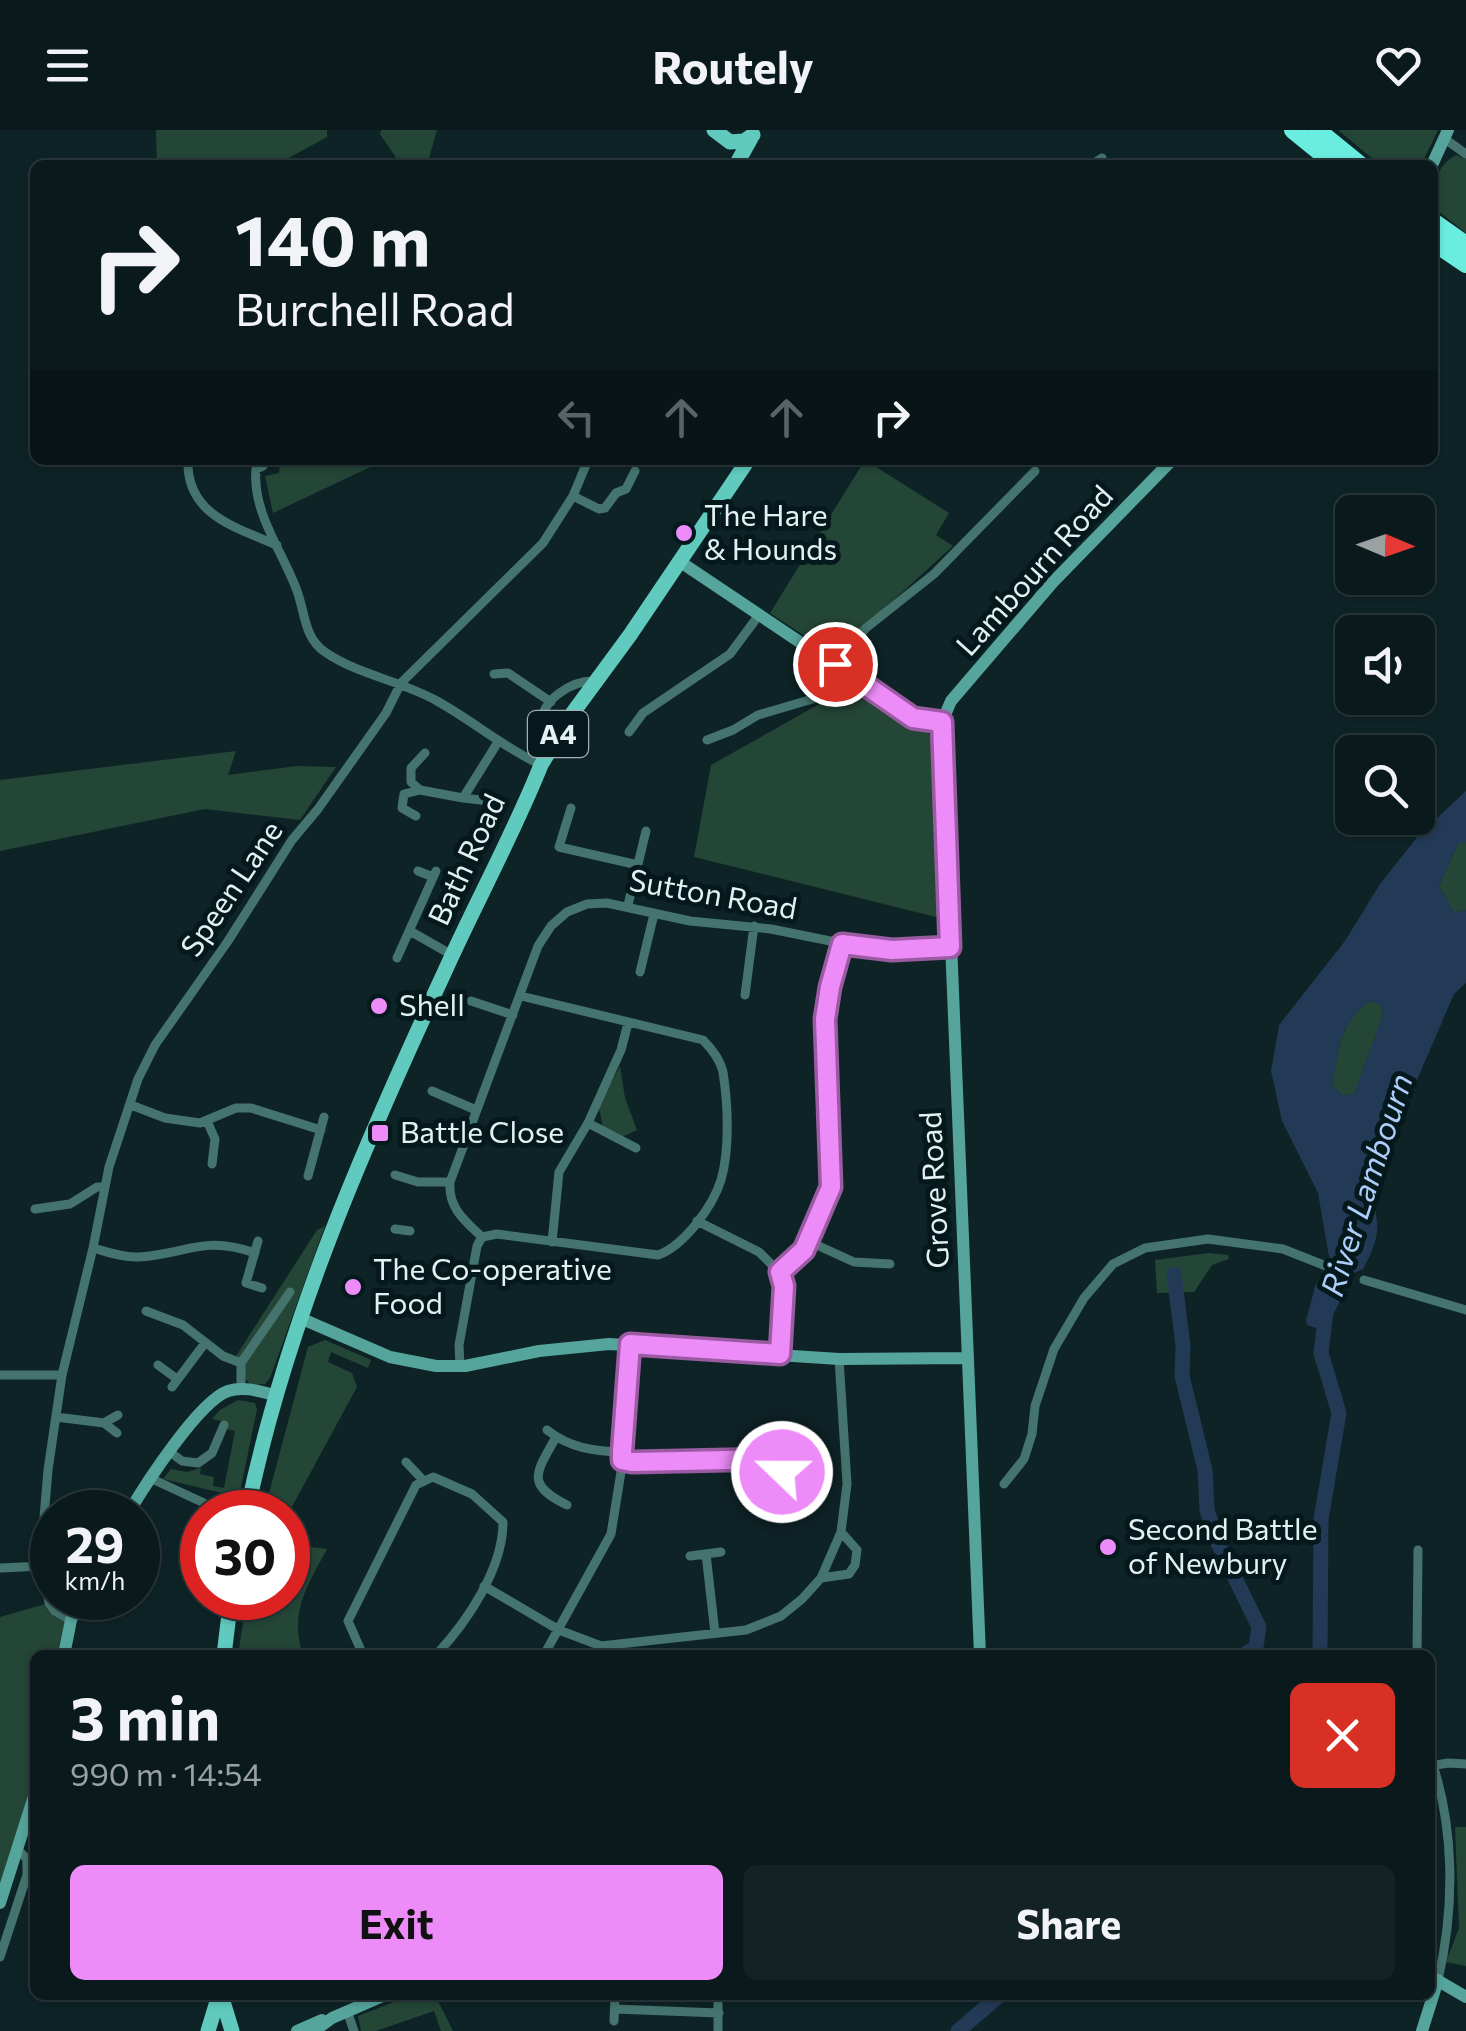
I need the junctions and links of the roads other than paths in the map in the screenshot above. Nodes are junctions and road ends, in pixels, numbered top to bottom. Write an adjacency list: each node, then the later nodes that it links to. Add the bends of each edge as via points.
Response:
1 (1293, 130): 11 (highway)
2 (1317, 130): 12 (highway)
3 (715, 132): 4 (main road, via 734,142); 8 (main road)
4 (755, 133): 9 (main road)
5 (1446, 135): 6 (street); 13 (street)
6 (1466, 154)
7 (1102, 158): 10 (street)
8 (724, 160)
9 (739, 160)
10 (1099, 160)
11 (1330, 160)
12 (1354, 160)
13 (1434, 160)
14 (1438, 225): 15 (highway)
15 (1466, 244)
16 (1438, 245): 17 (highway)
17 (1466, 264)
18 (188, 465): 26 (street, via 193,497 208,511)
19 (586, 465): 25 (street, Speen Lane)
20 (745, 465): 27 (main road, Bath Road / A4)
21 (1167, 465): 35 (street, Lambourn Road, via 1054,582 951,701)
22 (263, 466): 26 (street, via 255,480)
23 (635, 471): 25 (street, via 605,508)
24 (1035, 471): 29 (street)
25 (573, 496): 33 (street, Speen Lane, via 543,544)
26 (276, 545): 33 (street, via 315,643)
27 (679, 561): 28 (street); 32 (main road, Bath Road / A4)
28 (759, 615): 29 (street); 36 (street, via 730,654 638,710)
29 (835, 664): 31 (street)
30 (494, 674): 34 (street, via 508,674)
31 (850, 675): 35 (street, via 913,718); 37 (street, via 826,696 758,715)
32 (596, 681): 34 (street, via 564,689); 39 (main road, Bath Road / A4)
33 (400, 683): 38 (street); 67 (street, Speen Lane, via 386,713 156,1045)
34 (551, 702): 39 (street, via 540,730)
35 (942, 722): 55 (street, Grove Road)
36 (629, 732)
37 (707, 740)
38 (498, 742): 41 (street); 43 (street)
39 (550, 748): 41 (main road, Bath Road / A4)
40 (425, 753): 42 (street, via 412,768 411,782)
41 (541, 764): 56 (main road, Bath Road / A4)
42 (420, 790): 43 (street); 46 (street, via 404,794 401,802)
43 (462, 798): 44 (street)
44 (489, 802)
45 (571, 808): 48 (street, via 559,847)
46 (416, 816)
47 (646, 830): 48 (street)
48 (638, 865): 50 (street)
49 (418, 871): 53 (street, via 435,874)
50 (628, 905): 51 (street, Sutton Road); 62 (street, Sutton Road, via 587,904 558,918 542,938)
51 (654, 914): 52 (street, Sutton Road); 58 (street)
52 (754, 926): 54 (street, Sutton Road); 60 (street)
53 (410, 931): 56 (street); 57 (street)
54 (842, 944): 55 (street, Sutton Road); 85 (street, via 820,1036 832,1178)
55 (950, 947): 104 (street, Grove Road)
56 (452, 955): 98 (main road, Bath Road / A4)
57 (396, 958)
58 (640, 972)
59 (732, 978): 60 (street)
60 (747, 980): 61 (street)
61 (745, 995)
62 (521, 996): 64 (street, Sutton Road); 65 (street)
63 (471, 1001): 64 (street)
64 (513, 1015): 68 (street, Sutton Road)
65 (628, 1023): 71 (street); 80 (street, via 703,1040 722,1070 726,1135 720,1181)
66 (432, 1090): 68 (street)
67 (131, 1105): 70 (street, via 182,1122); 78 (street, Speen Lane)
68 (476, 1110): 77 (street, Sutton Road)
69 (324, 1117): 72 (street)
70 (207, 1120): 72 (street, via 252,1108); 74 (street)
71 (588, 1123): 73 (street); 86 (street, via 559,1172)
72 (321, 1130): 75 (street)
73 (636, 1148)
74 (216, 1158)
75 (308, 1168)
76 (395, 1175): 77 (street)
77 (450, 1182): 83 (street, via 456,1212)
78 (104, 1187): 79 (street, via 70,1204); 87 (street, Speen Lane)
79 (35, 1210)
80 (697, 1221): 86 (street, via 677,1246 658,1255); 93 (street, via 759,1252)
81 (395, 1229): 82 (street)
82 (410, 1231)
83 (482, 1237): 86 (street); 107 (street)
84 (258, 1240): 89 (street)
85 (808, 1241): 90 (street, via 848,1260); 93 (street)
86 (552, 1242)
87 (93, 1248): 89 (street, via 139,1257 216,1244); 108 (street, Speen Lane)
88 (879, 1250): 90 (street)
89 (255, 1253): 95 (street, via 246,1284)
90 (877, 1264): 91 (street)
91 (890, 1264)
92 (1326, 1266): 125 (street, via 1283,1249 1208,1239 1145,1248 1113,1264 1054,1349 1024,1459)
93 (780, 1272): 102 (street)
94 (1364, 1280): 97 (street)
95 (262, 1288)
96 (290, 1292): 105 (street)
97 (1466, 1310)
98 (300, 1318): 107 (street, via 390,1357); 111 (main road, A4)
99 (141, 1323): 100 (street, via 147,1308)
100 (204, 1343): 105 (street); 106 (street, via 175,1383)
101 (630, 1344): 102 (street); 107 (street, via 557,1348); 119 (street)
102 (780, 1354): 103 (street)
103 (839, 1358): 104 (street); 131 (street, via 847,1484)
104 (967, 1358): 149 (street, Grove Road)
105 (241, 1363): 110 (street)
106 (158, 1365)
107 (460, 1367)
108 (62, 1374): 109 (street); 113 (street, Speen Lane)
109 (0, 1375)
110 (241, 1389): 111 (street); 118 (street, via 213,1400)
111 (274, 1395): 128 (main road, A4)
112 (118, 1415): 114 (street)
113 (56, 1418): 114 (street); 126 (street, Speen Lane)
114 (104, 1423): 116 (street)
115 (224, 1425): 118 (street, via 212,1453 198,1463)
116 (117, 1433)
117 (782, 1446): 120 (street)
118 (170, 1452): 123 (street)
119 (622, 1456): 120 (street, via 676,1463); 130 (street, via 569,1445 551,1433 536,1480 545,1494); 142 (street, via 611,1534)
120 (782, 1459): 122 (street)
121 (406, 1462): 124 (street)
122 (782, 1472)
123 (150, 1478): 127 (street); 129 (street)
124 (422, 1480): 139 (street, via 433,1477 472,1494 503,1522); 146 (street, via 348,1621)
125 (1004, 1484)
126 (48, 1490)
127 (143, 1490)
128 (252, 1490)
129 (180, 1495)
130 (567, 1505)
131 (841, 1532): 138 (street); 138 (street, via 856,1550 855,1564 848,1574)
132 (1418, 1550): 150 (street)
133 (721, 1552): 134 (street)
134 (706, 1554): 135 (street); 143 (street)
135 (690, 1556)
136 (30, 1567): 137 (street)
137 (0, 1568)
138 (821, 1578): 143 (street, via 781,1616 746,1630)
139 (484, 1586): 142 (street); 147 (street)
140 (71, 1620): 144 (street)
141 (229, 1620): 145 (main road)
142 (559, 1630): 143 (street, via 600,1646); 148 (street)
143 (715, 1632)
144 (65, 1650)
145 (225, 1650)
146 (361, 1650)
147 (439, 1650)
148 (547, 1650)
149 (980, 1650)
150 (1417, 1650)
151 (1435, 1762): 152 (street)
152 (1466, 1764)
153 (1435, 1776): 158 (street, via 1448,1823 1450,1893)
154 (30, 1810): 155 (street)
155 (18, 1850): 156 (street); 157 (street, via 27,1859 26,1874)
156 (0, 1903)
157 (0, 1956)
158 (1435, 1973)
159 (1435, 1979): 160 (street)
160 (1466, 1997)
161 (218, 2000): 170 (main road)
162 (222, 2000): 171 (main road)
163 (373, 2000): 167 (street)
164 (615, 2000): 168 (street, via 614,2015)
165 (718, 2000): 168 (street)
166 (1429, 2000): 176 (street)
167 (347, 2011): 169 (street); 174 (street)
168 (719, 2013): 175 (street)
169 (332, 2018): 172 (street); 173 (street)
170 (208, 2031)
171 (232, 2031)
172 (297, 2031)
173 (314, 2031)
174 (354, 2031)
175 (718, 2031)
176 (1422, 2031)

